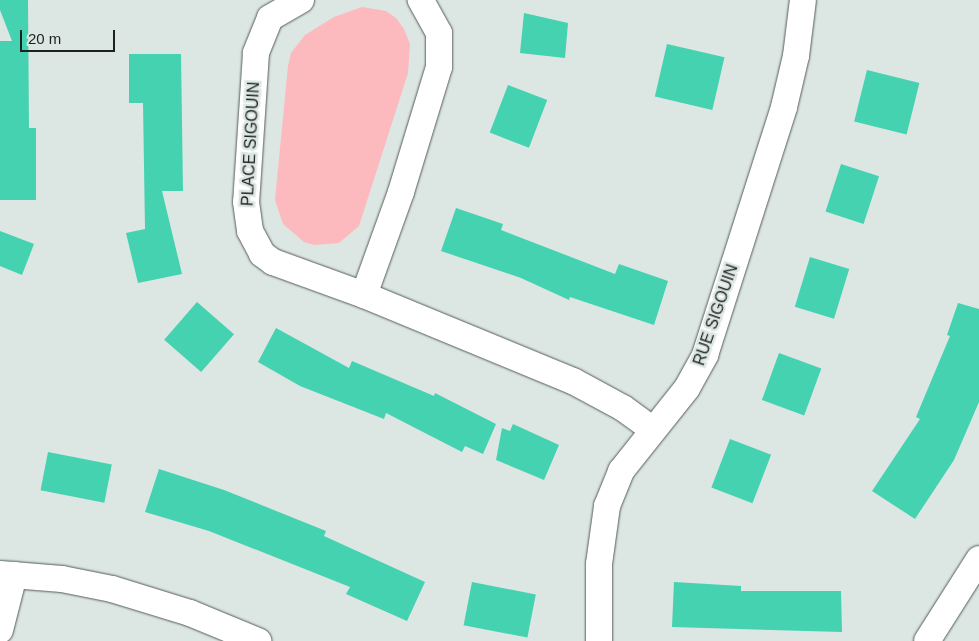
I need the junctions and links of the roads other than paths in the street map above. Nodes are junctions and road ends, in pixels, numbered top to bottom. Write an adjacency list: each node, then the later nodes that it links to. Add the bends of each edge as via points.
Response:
1 (301, 0): 4 (street, PLACE SIGOUIN, via 270,18 256,54 246,202 250,231 262,254 273,262)
2 (421, 0): 4 (street, via 439,33 439,67 401,192)
3 (803, 0): 5 (street, RUE SIGOUIN, via 796,56 784,107 713,335 687,388)
4 (364, 295): 5 (street, PLACE SIGOUIN, via 573,381 623,408)
5 (653, 430): 10 (street, RUE SIGOUIN, via 621,471 607,506 599,564)
6 (979, 559): 11 (street)
7 (7, 575): 8 (street); 9 (street, via 62,579 112,589 190,613)
8 (0, 630)
9 (258, 641)
10 (600, 641)
11 (927, 641)

